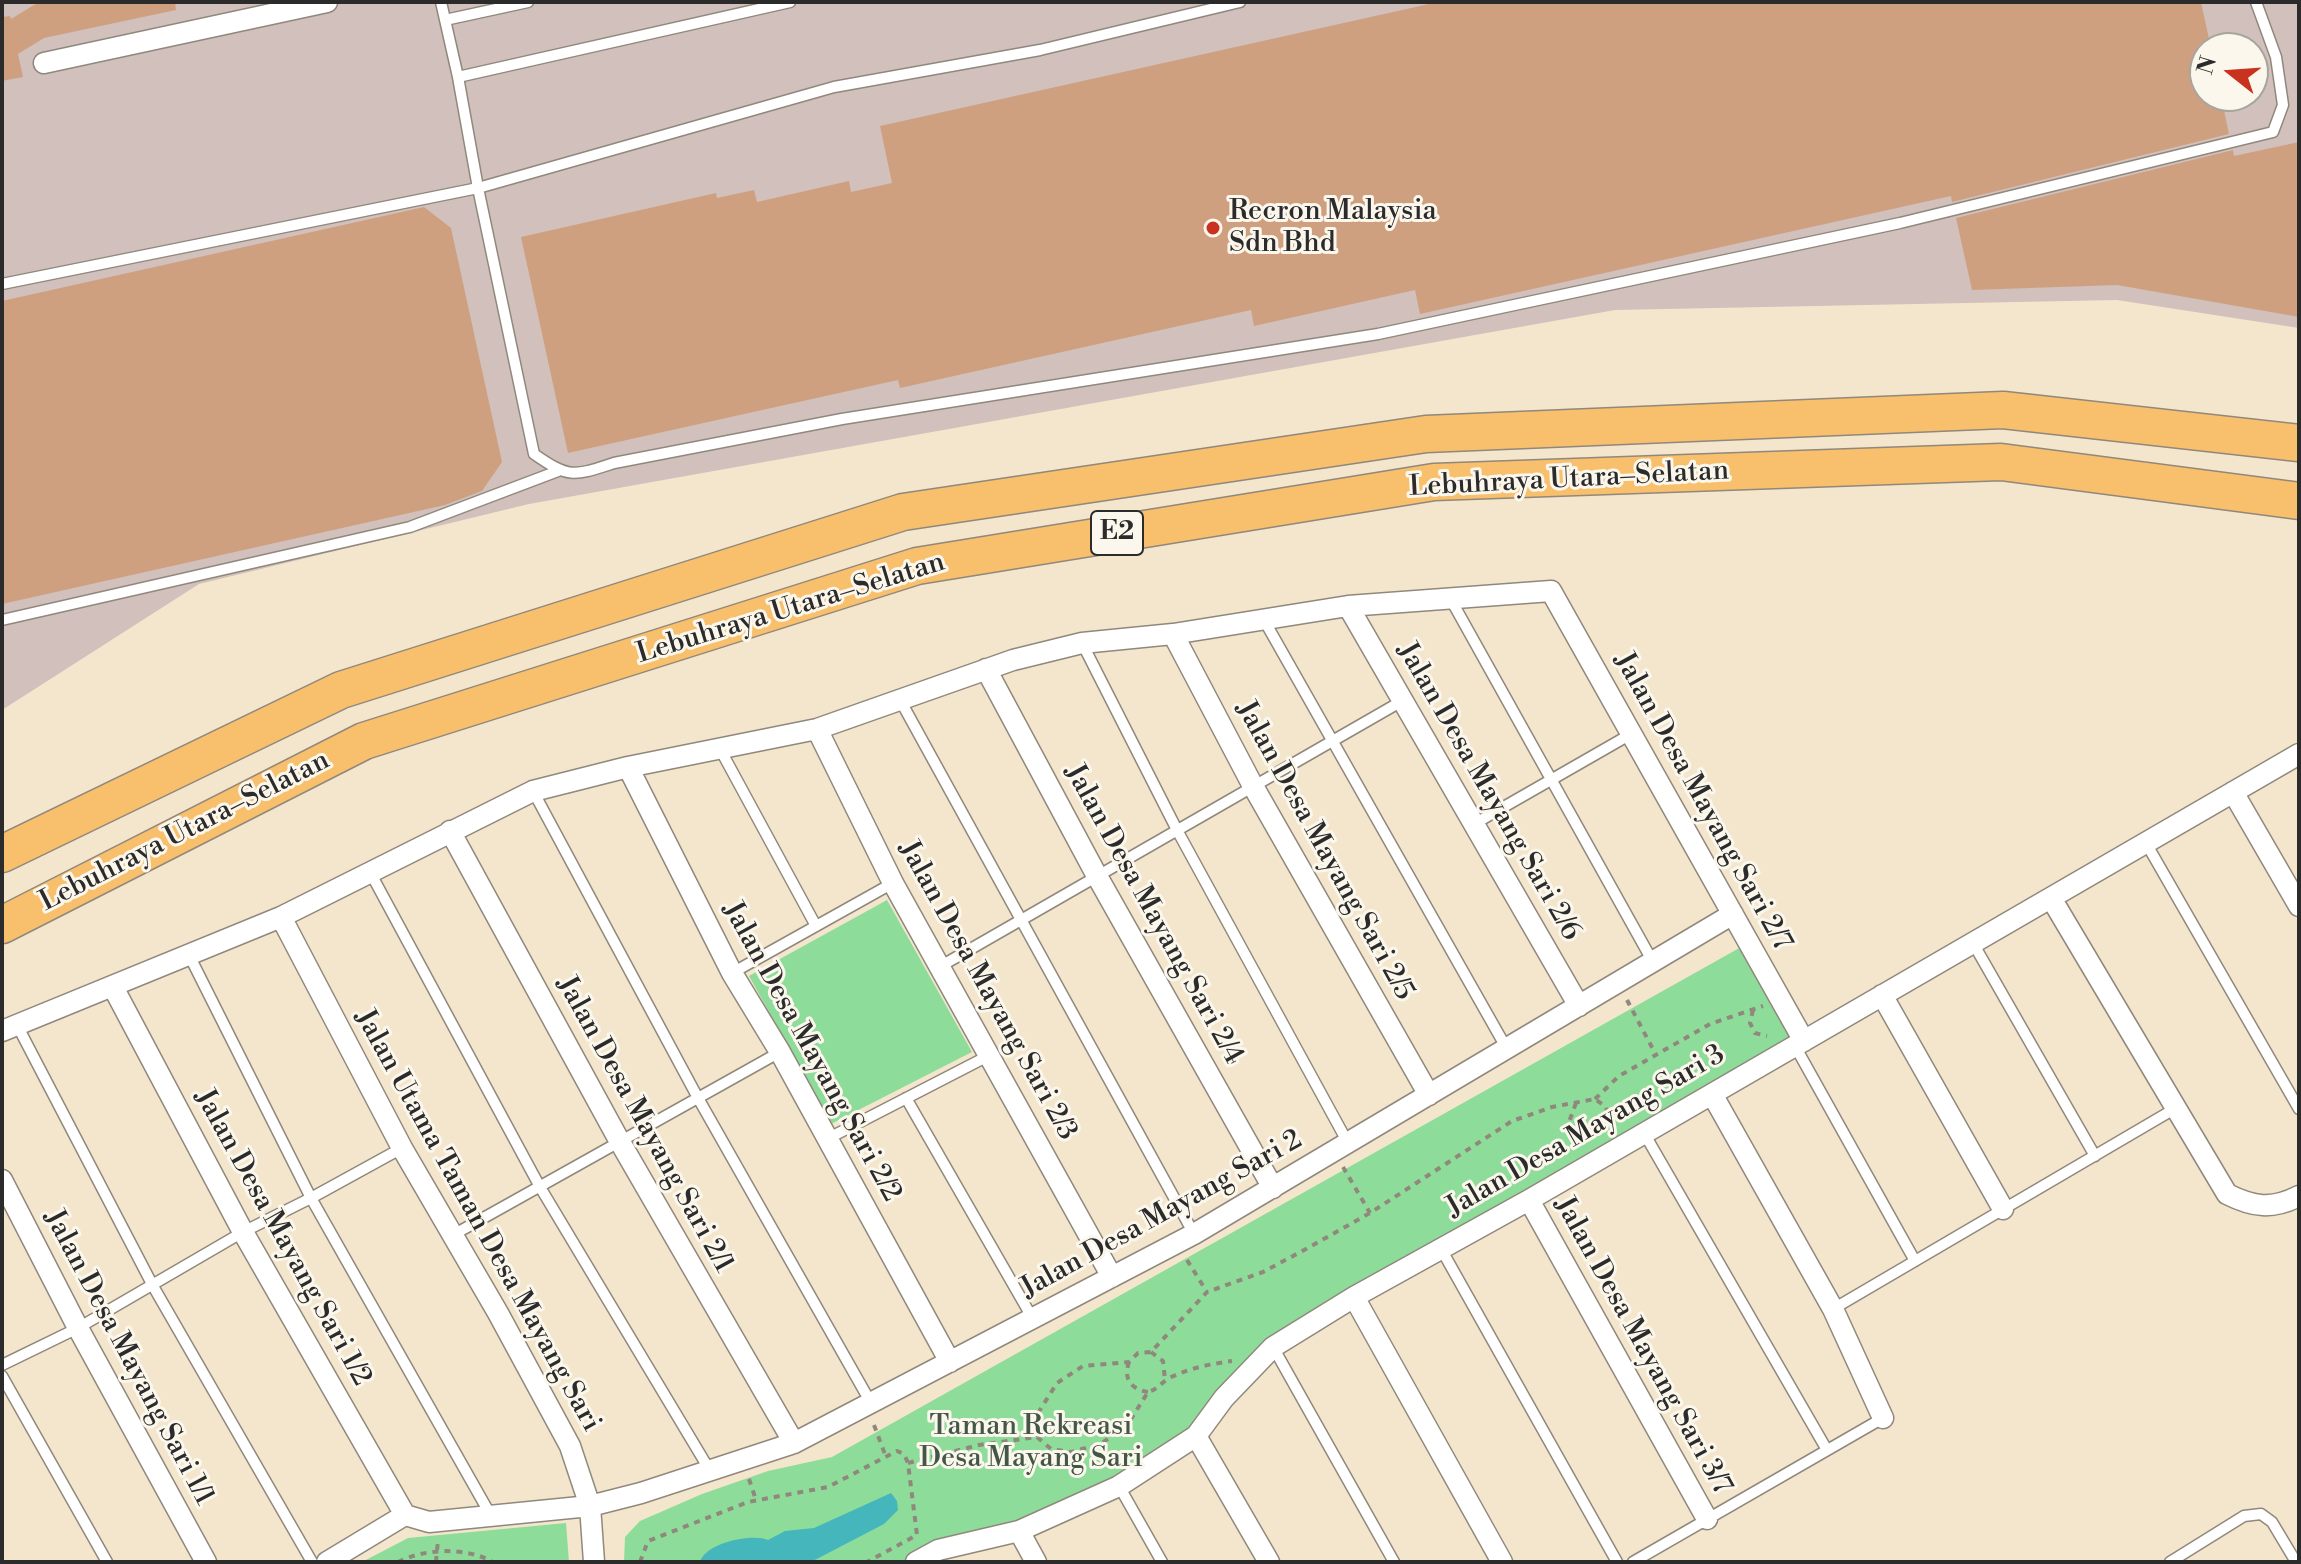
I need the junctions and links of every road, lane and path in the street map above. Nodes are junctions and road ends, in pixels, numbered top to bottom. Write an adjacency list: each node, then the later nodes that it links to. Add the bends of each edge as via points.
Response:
1 (327, 2): 8 (street)
2 (441, 2): 7 (lane)
3 (528, 2): 7 (lane)
4 (790, 2): 9 (lane)
5 (1240, 2): 10 (lane, via 1040,50 834,87)
6 (2256, 2): 13 (lane, via 2276,57 2283,105 2273,132 1900,223 1378,334 842,419 614,463 578,475)
7 (445, 20): 9 (lane)
8 (44, 63)
9 (458, 77): 10 (lane)
10 (478, 188): 11 (lane); 13 (lane, via 534,454)
11 (2, 284)
12 (2299, 443): 38 (highway, Lebuhraya Utara–Selatan / E2, via 2003,410 1442,433 903,512 341,690)
13 (558, 471): 17 (lane, via 410,527)
14 (2299, 501): 47 (highway, Lebuhraya Utara–Selatan / E2, via 2001,462 1434,482 917,566 364,741)
15 (1450, 598): 16 (street); 25 (street, Jalan Desa Mayang Sari 2/7, via 1551,591); 30 (lane)
16 (1348, 606): 18 (street); 23 (street, Jalan Desa Mayang Sari 2/6)
17 (2, 620)
18 (1264, 620): 19 (street); 26 (lane)
19 (1173, 634): 20 (street); 31 (street, Jalan Desa Mayang Sari 2/5)
20 (1082, 643): 21 (street); 35 (lane)
21 (986, 669): 22 (street); 40 (street, Jalan Desa Mayang Sari 2/4)
22 (899, 698): 24 (street); 46 (lane)
23 (1402, 701): 26 (lane); 34 (street, Jalan Desa Mayang Sari 2/6)
24 (817, 729): 27 (street); 41 (street, Jalan Desa Mayang Sari 2/3)
25 (1631, 734): 30 (lane); 44 (street, Jalan Desa Mayang Sari 2/7)
26 (1332, 741): 31 (lane); 63 (lane)
27 (720, 749): 29 (street); 48 (lane)
28 (2299, 754): 33 (street, Jalan Desa Mayang Sari 3)
29 (628, 767): 32 (street); 53 (street, Jalan Desa Mayang Sari 2/2)
30 (1552, 781): 34 (lane); 51 (lane)
31 (1253, 786): 35 (lane); 68 (street, Jalan Desa Mayang Sari 2/5)
32 (533, 791): 36 (street); 69 (lane)
33 (2233, 792): 37 (street, Jalan Desa Mayang Sari 3); 43 (street)
34 (1474, 824): 58 (street, Jalan Desa Mayang Sari 2/6)
35 (1177, 830): 40 (lane); 79 (lane)
36 (450, 831): 39 (street); 78 (street, Jalan Desa Mayang Sari 2/1)
37 (2146, 843): 42 (street, Jalan Desa Mayang Sari 3); 74 (lane)
38 (2, 854)
39 (370, 872): 45 (street); 84 (lane)
40 (1097, 876): 46 (lane); 85 (street, Jalan Desa Mayang Sari 2/4)
41 (893, 883): 48 (lane); 52 (street, Jalan Desa Mayang Sari 2/3)
42 (2051, 898): 49 (street, Jalan Desa Mayang Sari 3); 73 (street)
43 (2299, 906)
44 (1733, 914): 51 (street, Jalan Desa Mayang Sari 2); 62 (street, Jalan Desa Mayang Sari 2/7)
45 (281, 917): 50 (street); 81 (street, Jalan Utama Taman Desa Mayang Sari)
46 (1021, 920): 52 (lane); 93 (lane)
47 (2, 925)
48 (816, 926): 53 (lane)
49 (1973, 943): 56 (street, Jalan Desa Mayang Sari 3); 82 (lane)
50 (189, 955): 55 (street); 87 (lane)
51 (1653, 962): 54 (street, Jalan Desa Mayang Sari 2)
52 (941, 966): 65 (street, Jalan Desa Mayang Sari 2/3)
53 (732, 973): 64 (street, Jalan Desa Mayang Sari 2/2)
54 (1617, 983): 58 (street, Jalan Desa Mayang Sari 2); 66 (path)
55 (113, 987): 60 (street); 91 (street, Jalan Desa Mayang Sari 1/2)
56 (1882, 995): 62 (street, Jalan Desa Mayang Sari 3); 89 (street)
57 (1765, 1005): 59 (path)
58 (1579, 1006): 63 (street, Jalan Desa Mayang Sari 2)
59 (1753, 1010): 61 (path, via 1750,1023 1755,1033); 66 (path, via 1710,1024)
60 (10, 1028): 97 (lane)
61 (1776, 1032)
62 (1800, 1043): 67 (street, Jalan Desa Mayang Sari 3); 95 (lane)
63 (1507, 1049): 68 (street, Jalan Desa Mayang Sari 2)
64 (780, 1052): 69 (lane); 77 (street, Jalan Desa Mayang Sari 2/2)
65 (990, 1055): 70 (lane); 96 (street, Jalan Desa Mayang Sari 2/3)
66 (1656, 1055): 71 (path, via 1619,1076)
67 (1712, 1094): 76 (street, Jalan Desa Mayang Sari 3); 100 (street)
68 (1429, 1095): 79 (street, Jalan Desa Mayang Sari 2)
69 (698, 1098): 78 (lane); 112 (lane)
70 (906, 1098): 77 (lane); 101 (lane)
71 (1595, 1099): 72 (path); 75 (path, via 1606,1107 1610,1122)
72 (1576, 1103): 80 (path, via 1569,1122 1589,1139); 90 (path, via 1512,1121)
73 (2176, 1108): 82 (lane); 86 (street, via 2227,1194 2248,1205 2282,1205)
74 (2299, 1109)
75 (1603, 1133)
76 (1644, 1133): 88 (street, Jalan Desa Mayang Sari 3); 117 (lane)
77 (827, 1139): 106 (street, Jalan Desa Mayang Sari 2/2)
78 (620, 1142): 84 (lane); 116 (street, Jalan Desa Mayang Sari 2/1)
79 (1341, 1147): 85 (street, Jalan Desa Mayang Sari 2); 90 (path)
80 (1580, 1147)
81 (402, 1148): 87 (lane); 92 (street, Jalan Utama Taman Desa Mayang Sari)
82 (2095, 1156): 89 (lane)
83 (2, 1180): 102 (street, Jalan Desa Mayang Sari 1/1)
84 (540, 1187): 92 (lane); 120 (lane)
85 (1273, 1188): 93 (street, Jalan Desa Mayang Sari 2)
86 (2299, 1196)
87 (311, 1198): 91 (lane); 123 (lane)
88 (1529, 1200): 94 (street, Jalan Desa Mayang Sari 3); 125 (street, Jalan Desa Mayang Sari 3/7)
89 (2003, 1209): 95 (lane)
90 (1370, 1213): 98 (path, via 1263,1272)
91 (243, 1232): 97 (lane); 124 (street, Jalan Desa Mayang Sari 1/2)
92 (453, 1235): 122 (street, Jalan Utama Taman Desa Mayang Sari, via 570,1446)
93 (1185, 1239): 96 (street, Jalan Desa Mayang Sari 2); 98 (path)
94 (1440, 1247): 99 (street, Jalan Desa Mayang Sari 3); 145 (lane)
95 (1915, 1261): 100 (lane)
96 (1112, 1277): 101 (street, Jalan Desa Mayang Sari 2)
97 (153, 1286): 102 (lane); 131 (lane)
98 (1207, 1292): 104 (path)
99 (1354, 1297): 103 (street, Jalan Desa Mayang Sari 3); 144 (street)
100 (1833, 1309): 113 (street)
101 (1033, 1319): 106 (street, Jalan Desa Mayang Sari 2)
102 (78, 1328): 108 (lane); 130 (street, Jalan Desa Mayang Sari 1/1)
103 (1273, 1347): 114 (street, Jalan Desa Mayang Sari 3); 143 (lane)
104 (1151, 1352): 107 (path, via 1138,1353); 110 (path, via 1163,1361)
105 (1238, 1360): 110 (path, via 1201,1365)
106 (950, 1362): 112 (street, Jalan Desa Mayang Sari 2)
107 (1129, 1362): 111 (path, via 1128,1381); 115 (path, via 1083,1366 1057,1383 1038,1413)
108 (2, 1365)
109 (2, 1376): 129 (lane)
110 (1165, 1380): 111 (path)
111 (1148, 1392): 115 (path, via 1126,1427 1100,1444 1071,1452 1051,1449)
112 (868, 1405): 116 (street, Jalan Desa Mayang Sari 2); 118 (path)
113 (1883, 1418): 117 (lane)
114 (1196, 1436): 121 (street, Jalan Desa Mayang Sari 3); 142 (street)
115 (1037, 1437): 119 (path)
116 (794, 1443): 120 (street, Jalan Desa Mayang Sari 2)
117 (1827, 1450): 125 (lane)
118 (886, 1457): 119 (path, via 897,1451); 137 (path, via 828,1487 748,1502 648,1541)
119 (908, 1463): 138 (path, via 917,1535)
120 (709, 1469): 122 (street, Jalan Desa Mayang Sari 2)
121 (1119, 1486): 126 (street, Jalan Desa Mayang Sari 3); 141 (lane)
122 (590, 1506): 123 (street, Jalan Desa Mayang Sari 2); 136 (street, Jalan Utama Taman Desa Mayang Sari)
123 (490, 1514): 124 (street, Jalan Desa Mayang Sari 2, via 429,1522)
124 (405, 1515): 132 (street)
125 (1707, 1519): 146 (lane)
126 (1019, 1531): 128 (street, Jalan Desa Mayang Sari 3); 140 (street)
127 (437, 1553): 133 (path); 134 (path); 135 (path, via 462,1551)
128 (941, 1556): 139 (street, Jalan Desa Mayang Sari 3)
129 (107, 1562)
130 (206, 1562)
131 (312, 1562)
132 (327, 1562)
133 (398, 1562)
134 (436, 1562)
135 (493, 1562)
136 (594, 1562)
137 (640, 1562)
138 (867, 1562)
139 (916, 1562)
140 (1036, 1562)
141 (1162, 1562)
142 (1269, 1562)
143 (1394, 1562)
144 (1502, 1562)
145 (1617, 1562)
146 (1633, 1562)
147 (2170, 1562): 148 (lane, via 2244,1516 2261,1514 2272,1522)
148 (2296, 1562)

